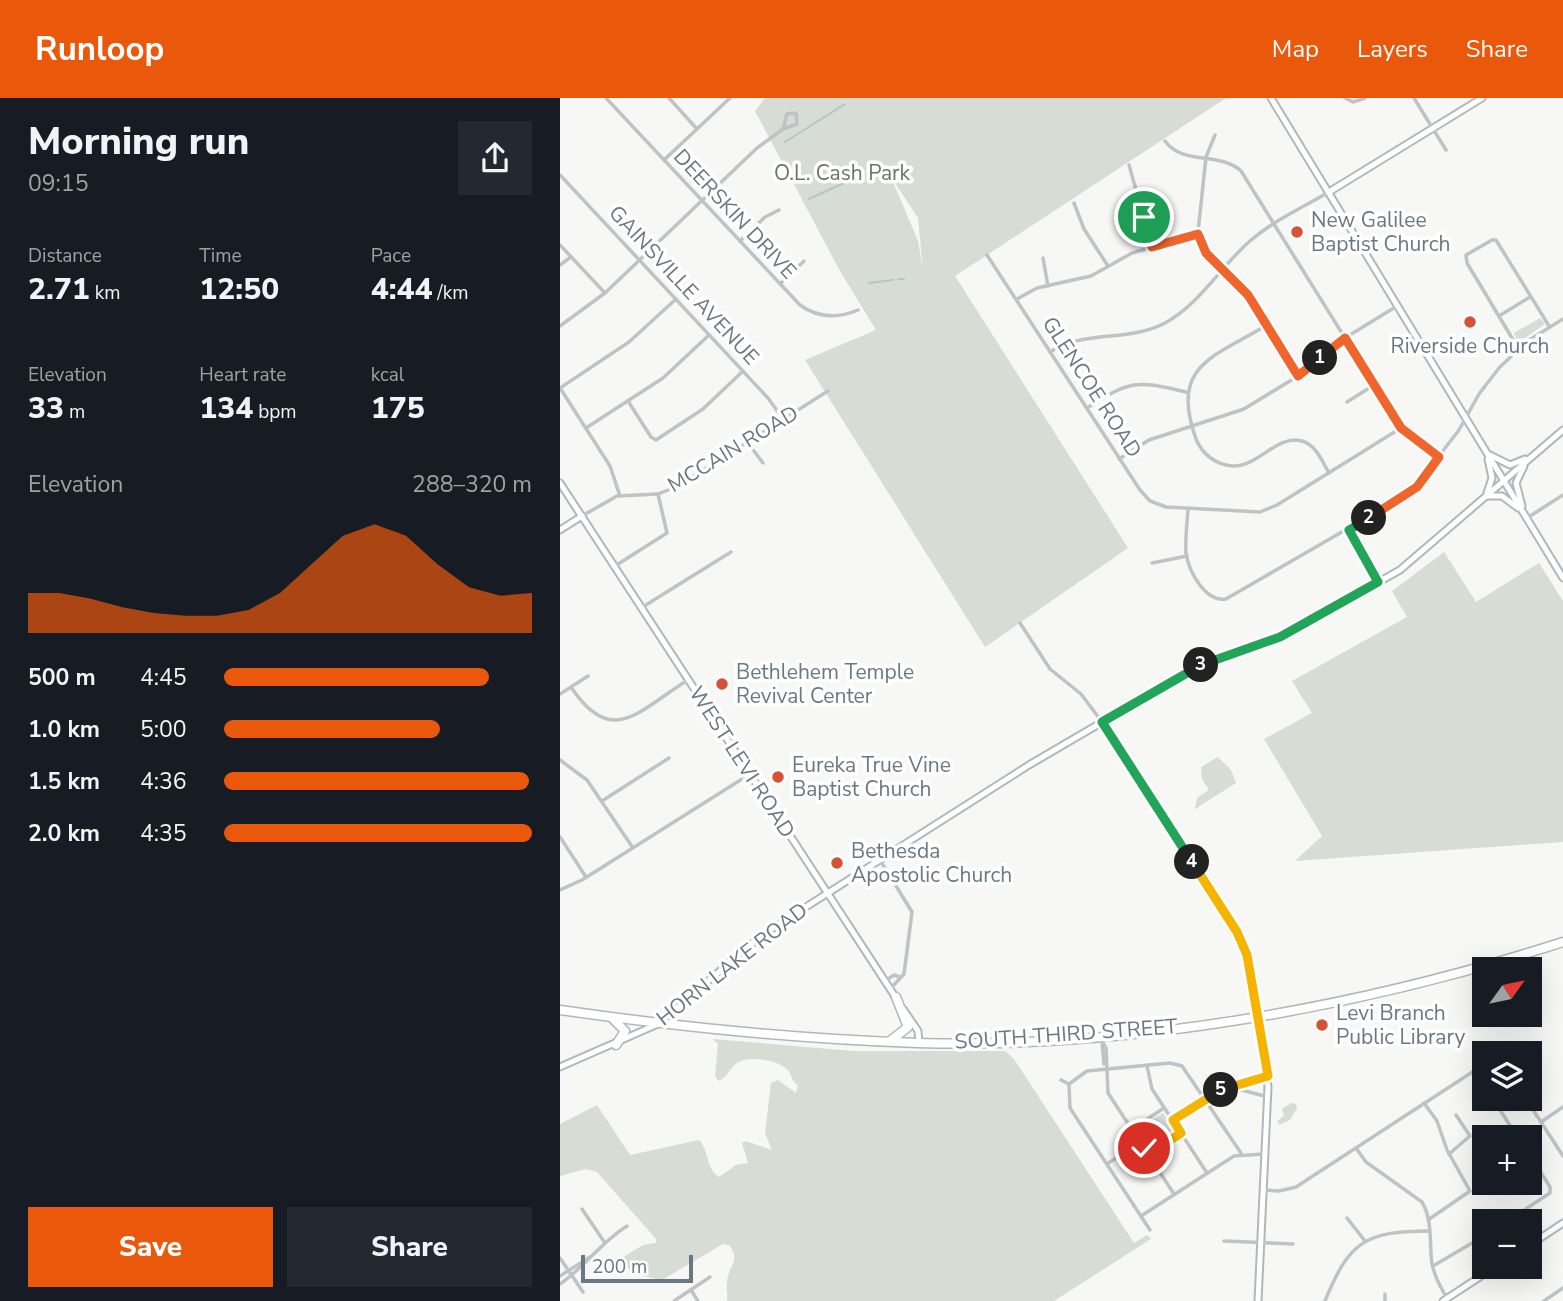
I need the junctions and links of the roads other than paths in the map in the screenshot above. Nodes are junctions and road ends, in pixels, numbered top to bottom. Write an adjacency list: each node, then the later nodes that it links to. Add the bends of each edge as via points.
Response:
1 (606, 98): 16 (street, DEERSKIN DRIVE)
2 (669, 98): 10 (street)
3 (730, 98): 10 (street)
4 (1272, 98): 19 (main road)
5 (1345, 98): 6 (street, via 1353,102)
6 (1365, 98)
7 (1414, 98): 9 (street)
8 (1482, 98): 9 (main road)
9 (1433, 128): 14 (street); 19 (main road)
10 (698, 129): 16 (street)
11 (783, 129): 11 (street, via 797,124 794,112 785,117); 20 (street)
12 (1215, 135): 15 (street)
13 (1166, 141): 15 (street, via 1179,153)
14 (1446, 150)
15 (1206, 158): 23 (street, via 1225,160 1241,171); 24 (street)
16 (664, 160): 20 (street, DEERSKIN DRIVE)
17 (1129, 165): 27 (street)
18 (560, 175): 31 (street, GAINSVILLE AVENUE)
19 (1329, 192): 23 (street); 42 (main road)
20 (703, 202): 25 (street, DEERSKIN DRIVE); 31 (street)
21 (1074, 202): 34 (street, via 1084,229)
22 (779, 210): 25 (street)
23 (1275, 224): 35 (street, via 1251,240); 50 (street)
24 (1198, 234): 27 (street); 35 (street, via 1206,253)
25 (739, 241): 36 (street, DEERSKIN DRIVE)
26 (560, 245): 29 (street)
27 (1152, 247): 34 (street)
28 (987, 255): 41 (street, GLENCOE ROAD)
29 (571, 257): 33 (street); 38 (street)
30 (1043, 258): 37 (street)
31 (640, 260): 38 (street); 40 (street, GAINSVILLE AVENUE)
32 (804, 261): 36 (street)
33 (560, 265)
34 (1108, 266): 37 (street, via 1083,279)
35 (1223, 269): 46 (street, via 1246,292); 52 (street, via 1181,312 1161,325 1063,345)
36 (780, 284): 43 (street, DEERSKIN DRIVE, via 814,314 837,317)
37 (1048, 286): 41 (street)
38 (605, 293): 47 (street)
39 (1531, 297): 44 (street); 44 (street, via 1492,240 1464,257); 48 (street)
40 (676, 299): 49 (street, GAINSVILLE AVENUE); 56 (street, via 626,344)
41 (1016, 299): 52 (street, GLENCOE ROAD)
42 (1398, 305): 50 (street); 62 (main road)
43 (858, 310)
44 (1499, 316): 51 (street)
45 (1563, 319): 48 (street)
46 (1267, 325): 54 (street); 58 (street, via 1203,364)
47 (560, 326)
48 (1549, 326): 51 (street)
49 (709, 335): 53 (street, GAINSVILLE AVENUE); 59 (street, via 663,378)
50 (1345, 338): 54 (street); 55 (street)
51 (1518, 348): 62 (street, via 1486,383)
52 (1050, 352): 61 (street, GLENCOE ROAD)
53 (743, 371): 59 (street, via 704,408 656,440); 63 (street, GAINSVILLE AVENUE)
54 (1298, 376): 64 (street, via 1238,412)
55 (1374, 385): 60 (street); 66 (street)
56 (560, 388): 65 (street)
57 (828, 391): 63 (street, MCCAIN ROAD)
58 (1186, 392): 61 (street, via 1132,384); 64 (street)
59 (628, 401): 65 (street)
60 (1347, 402)
61 (1087, 408): 72 (street, GLENCOE ROAD)
62 (1466, 418): 69 (main road); 70 (street)
63 (783, 419): 68 (street, MCCAIN ROAD)
64 (1192, 426): 72 (street, via 1149,440); 74 (street, via 1203,450 1222,464 1246,464 1283,443 1298,440 1313,448)
65 (586, 428): 79 (street, via 610,466)
66 (1401, 428): 70 (street); 74 (street, GLENCOE ROAD)
67 (1563, 430): 71 (main road, HORN LAKE ROAD)
68 (747, 442): 73 (street); 77 (street, MCCAIN ROAD)
69 (1487, 453): 71 (main road, via 1510,466); 75 (main road); 80 (main road, via 1492,478)
70 (1439, 457): 85 (street, via 1408,495)
71 (1531, 457): 75 (main road, HORN LAKE ROAD); 82 (main road, via 1517,480)
72 (1119, 459): 81 (street, GLENCOE ROAD, via 1150,501)
73 (763, 463)
74 (1329, 473): 81 (street, GLENCOE ROAD, via 1262,511)
75 (1504, 480): 80 (main road, HORN LAKE ROAD); 82 (main road)
76 (560, 483): 83 (main road, WEST LEVI ROAD)
77 (658, 494): 79 (street, MCCAIN ROAD); 89 (street, via 667,533)
78 (1563, 495): 82 (street)
79 (620, 496): 83 (street, MCCAIN ROAD)
80 (1486, 496): 82 (main road, via 1502,496); 91 (main road, HORN LAKE ROAD, via 1419,556)
81 (1188, 509): 87 (street)
82 (1525, 515): 90 (main road)
83 (582, 516): 84 (main road, MCCAIN ROAD); 89 (main road, WEST LEVI ROAD)
84 (560, 530)
85 (1349, 530): 87 (street, via 1228,597 1216,599 1202,586); 91 (street)
86 (731, 552): 92 (street)
87 (1187, 556): 88 (street)
88 (1152, 563)
89 (615, 566): 92 (main road, WEST LEVI ROAD)
90 (1563, 578)
91 (1378, 582): 98 (main road, HORN LAKE ROAD, via 1280,637 1193,668)
92 (641, 608): 95 (main road, WEST LEVI ROAD)
93 (1020, 623): 98 (street, via 1050,669 1081,694)
94 (588, 676): 96 (street)
95 (688, 680): 96 (street, via 614,721 592,714); 101 (main road, WEST LEVI ROAD)
96 (571, 687): 97 (street)
97 (560, 694)
98 (1102, 722): 105 (main road, HORN LAKE ROAD); 115 (main road, via 1237,932 1252,972)
99 (669, 758): 102 (street)
100 (560, 760): 102 (street, via 581,773)
101 (750, 774): 104 (street); 108 (main road, WEST LEVI ROAD)
102 (601, 801): 104 (street)
103 (560, 837): 106 (street)
104 (633, 848): 106 (street)
105 (880, 859): 108 (main road, HORN LAKE ROAD); 110 (street, via 912,912)
106 (586, 877): 107 (street)
107 (560, 891)
108 (827, 892): 111 (main road, WEST LEVI ROAD); 117 (main road, HORN LAKE ROAD, via 762,935)
109 (1563, 942): 115 (highway, SOUTH THIRD STREET, via 1392,990)
110 (901, 976): 111 (street); 112 (street)
111 (885, 981): 112 (main road, WEST LEVI ROAD)
112 (890, 989): 113 (main road, WEST LEVI ROAD)
113 (896, 997): 119 (highway, via 908,1027); 120 (main road, WEST LEVI ROAD, via 918,1031)
114 (560, 1010): 116 (highway, SOUTH THIRD STREET)
115 (1259, 1016): 118 (highway, SOUTH THIRD STREET); 126 (main road)
116 (610, 1017): 117 (highway, SOUTH THIRD STREET); 121 (highway, via 625,1031)
117 (658, 1024): 119 (highway, SOUTH THIRD STREET); 121 (main road, HORN LAKE ROAD)
118 (1102, 1038): 120 (highway, SOUTH THIRD STREET); 124 (street)
119 (890, 1041): 120 (highway, SOUTH THIRD STREET)
120 (919, 1043)
121 (616, 1045): 123 (main road, HORN LAKE ROAD)
122 (1147, 1066): 124 (street); 133 (street, via 1182,1066); 136 (street)
123 (560, 1067)
124 (1105, 1067): 129 (street, via 1084,1072); 141 (street, via 1108,1093)
125 (1472, 1072): 134 (street)
126 (1268, 1076): 128 (street); 132 (main road)
127 (1061, 1080): 129 (street)
128 (1246, 1083): 130 (street); 131 (street)
129 (1069, 1084): 150 (street, via 1070,1108)
130 (1234, 1088): 131 (street); 133 (street)
131 (1248, 1092): 132 (street)
132 (1268, 1097): 146 (main road)
133 (1206, 1099): 139 (street); 145 (street)
134 (1424, 1103): 144 (street); 147 (street, via 1437,1121)
135 (1563, 1107): 140 (street)
136 (1164, 1108): 139 (street); 141 (street)
137 (1534, 1111): 140 (street)
138 (1456, 1115): 147 (street, via 1470,1136)
139 (1173, 1120): 142 (street)
140 (1541, 1122): 149 (street)
141 (1132, 1129): 143 (street)
142 (1181, 1133): 148 (street); 151 (street)
143 (1140, 1142): 148 (street); 150 (street)
144 (1356, 1148): 153 (street, via 1296,1187); 159 (street, via 1366,1162 1422,1202)
145 (1241, 1153): 146 (street); 151 (street)
146 (1266, 1154): 153 (main road)
147 (1449, 1154): 159 (street, via 1470,1191)
148 (1149, 1155): 154 (street)
149 (1563, 1156)
150 (1107, 1164): 157 (street)
151 (1207, 1173): 154 (street)
152 (1542, 1174): 156 (street, via 1550,1193)
153 (1263, 1190): 166 (main road)
154 (1174, 1195): 157 (street)
155 (582, 1209): 168 (street)
156 (1526, 1209)
157 (1141, 1216): 162 (street)
158 (1347, 1217): 167 (street)
159 (1428, 1220): 163 (street)
160 (1563, 1223): 164 (main road)
161 (627, 1226): 168 (street)
162 (1150, 1230)
163 (1429, 1231): 167 (street, via 1395,1231); 173 (street)
164 (1542, 1237)
165 (1224, 1241): 166 (street)
166 (1260, 1241): 169 (street); 187 (main road)
167 (1365, 1241): 188 (street, via 1339,1266)
168 (605, 1243): 171 (street)
169 (1293, 1244)
170 (1472, 1244): 173 (street)
171 (592, 1256): 174 (street); 176 (street)
172 (560, 1258): 174 (street)
173 (1433, 1266): 184 (street)
174 (568, 1270): 175 (street); 176 (street)
175 (560, 1276)
176 (572, 1276): 179 (street); 182 (street)
177 (710, 1277): 181 (street)
178 (1477, 1279): 184 (main road)
179 (560, 1284)
180 (1563, 1288): 190 (street)
181 (691, 1290): 185 (street); 186 (street)
182 (583, 1293)
183 (1385, 1294): 189 (street)
184 (1446, 1300)
185 (674, 1301)
186 (698, 1301)
187 (1258, 1301)
188 (1325, 1301)
189 (1385, 1301)
190 (1544, 1301)

